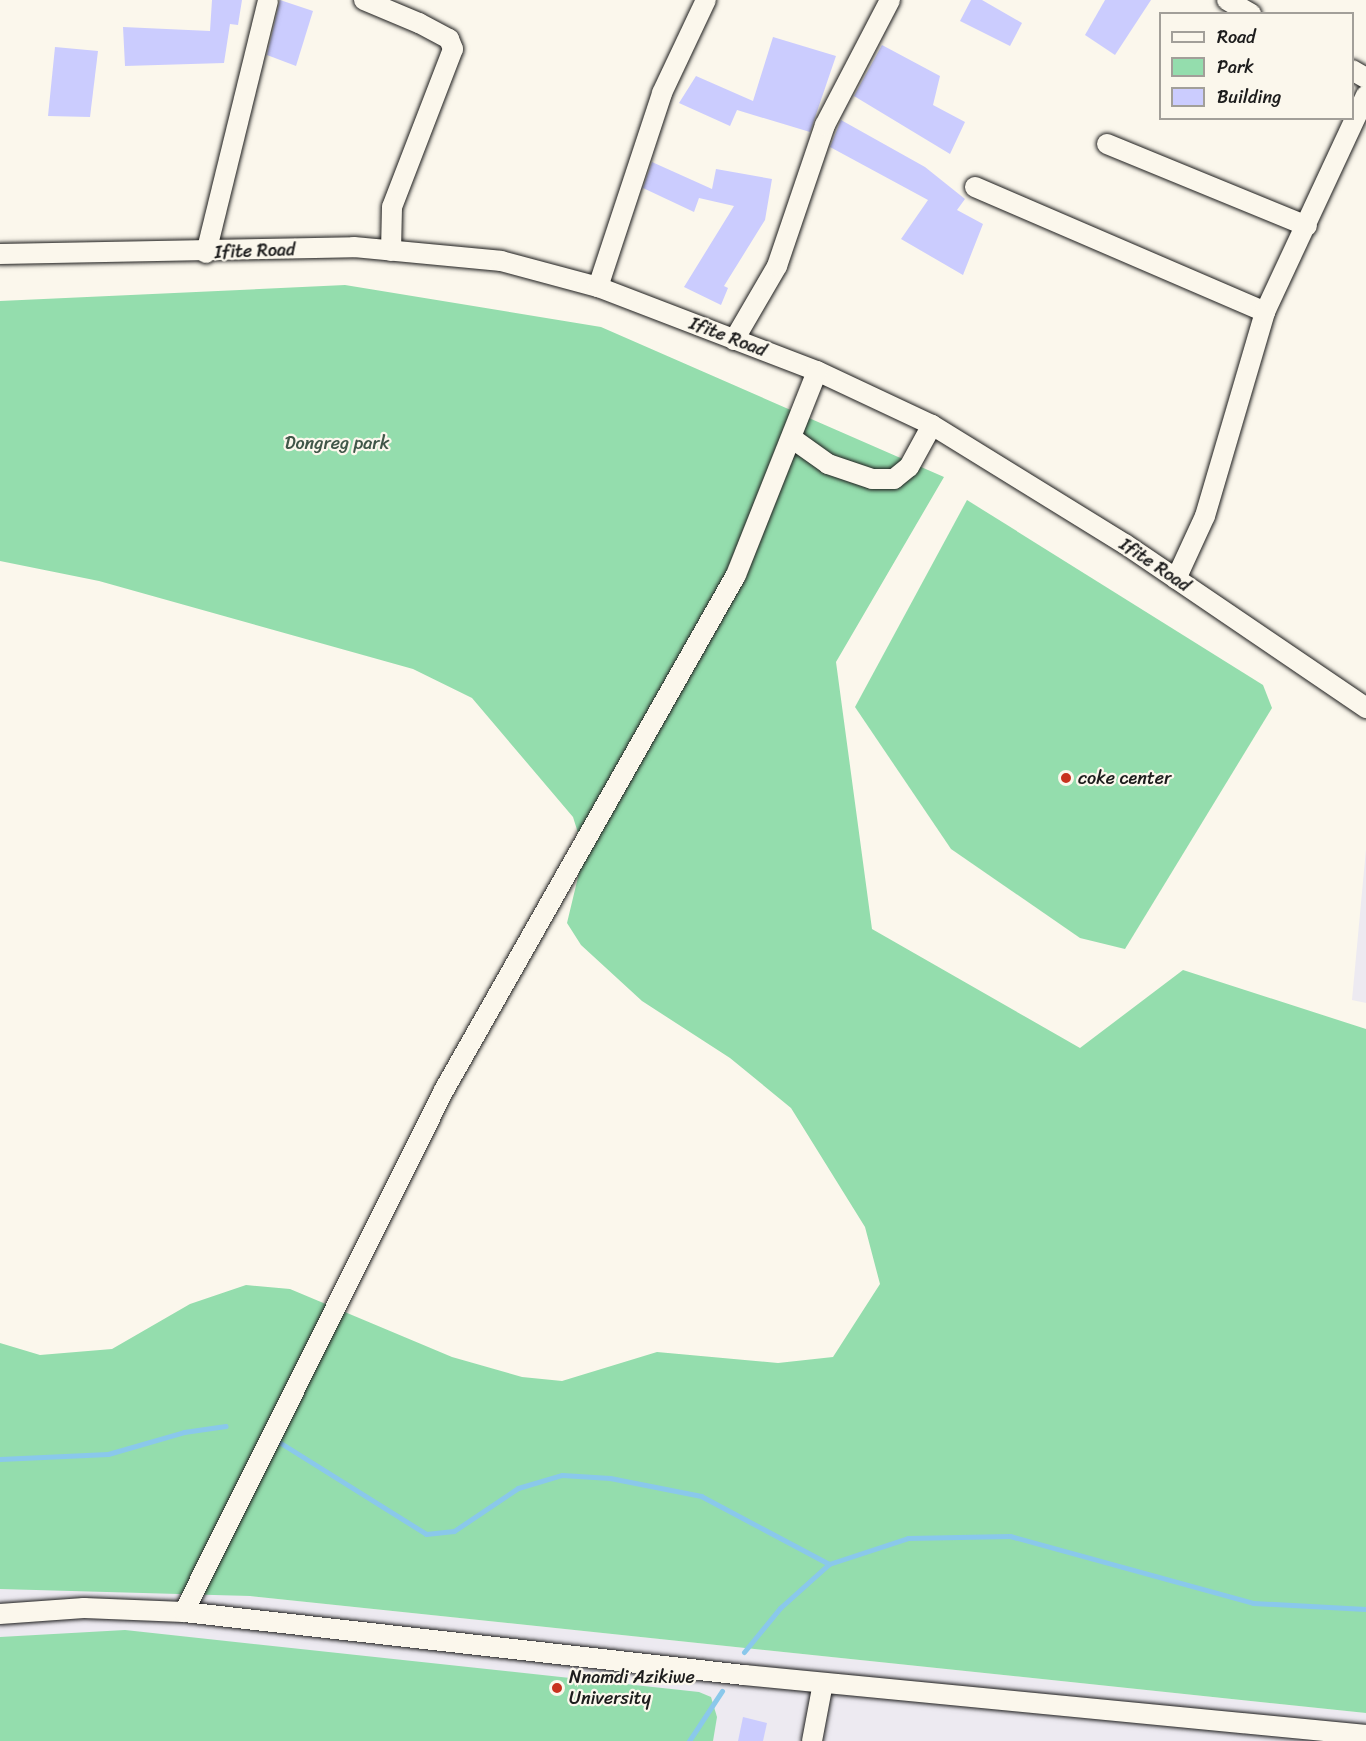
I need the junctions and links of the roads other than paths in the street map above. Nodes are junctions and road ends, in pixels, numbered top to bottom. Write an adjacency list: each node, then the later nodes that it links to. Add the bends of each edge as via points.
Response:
1 (268, 0): 14 (street)
2 (364, 0): 13 (street, via 419,22 449,39 453,49 392,207)
3 (706, 0): 16 (street, via 658,104)
4 (890, 0): 18 (street, via 825,125 777,266)
5 (1227, 0): 6 (street)
6 (1248, 12)
7 (1364, 103): 9 (street)
8 (1354, 120): 12 (street, via 1332,157)
9 (1354, 120)
10 (1107, 144): 12 (street)
11 (975, 187): 17 (street)
12 (1307, 226): 17 (street)
13 (391, 251): 14 (street, Ifite Road, via 354,247); 16 (street, Ifite Road, via 501,261)
14 (206, 253): 15 (street, Ifite Road)
15 (0, 254)
16 (598, 287): 18 (street, Ifite Road)
17 (1265, 312): 22 (street, via 1205,516)
18 (734, 340): 19 (street, Ifite Road)
19 (817, 371): 20 (street, Ifite Road); 21 (street)
20 (932, 425): 21 (street, via 909,467 894,479 872,479 828,464); 22 (street, Ifite Road)
21 (793, 439): 24 (street, via 736,575 444,1090)
22 (1176, 579): 23 (street, Ifite Road)
23 (1366, 708)
24 (184, 1612): 25 (street, via 84,1608); 26 (street)
25 (0, 1614)
26 (823, 1683): 27 (street); 28 (street)
27 (1366, 1735)
28 (812, 1741)

